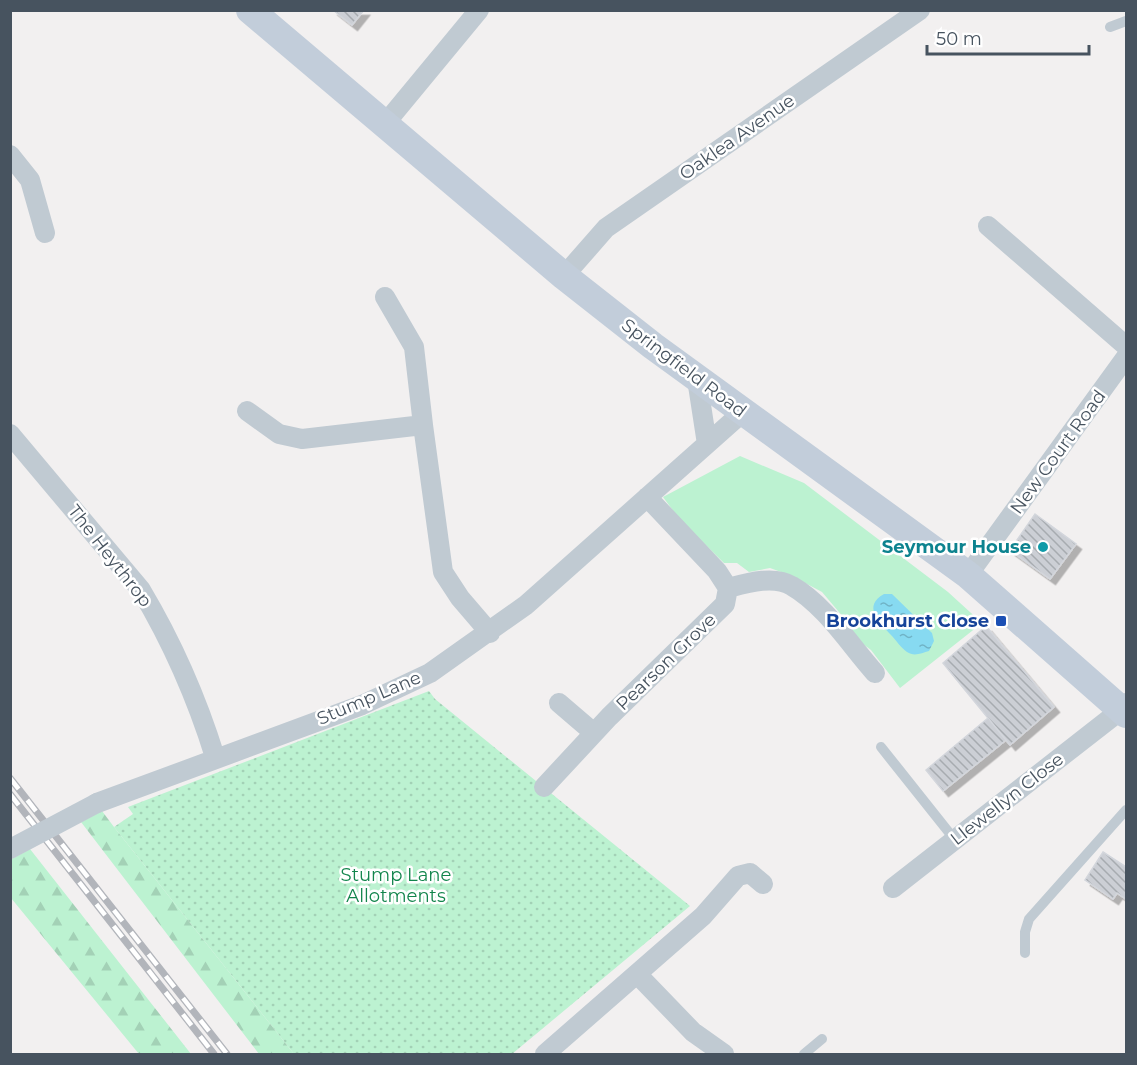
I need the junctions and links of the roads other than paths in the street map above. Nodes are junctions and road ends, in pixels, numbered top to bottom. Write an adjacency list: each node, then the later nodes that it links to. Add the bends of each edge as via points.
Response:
1 (250, 10): 7 (main road, Springfield Road)
2 (479, 10): 7 (street)
3 (920, 10): 11 (street, Oaklea Avenue, via 606,228)
4 (1122, 10): 5 (lane)
5 (1126, 21): 6 (lane)
6 (1110, 27)
7 (384, 125): 11 (main road, Springfield Road)
8 (10, 155): 10 (street, via 30,180)
9 (988, 226): 13 (street)
10 (45, 233)
11 (564, 276): 15 (main road, Springfield Road)
12 (385, 297): 18 (street, via 414,347)
13 (1126, 346)
14 (1126, 357): 22 (street, New Court Road)
15 (697, 379): 17 (main road, Springfield Road); 20 (street)
16 (247, 411): 18 (street, via 279,434 302,439)
17 (743, 412): 20 (street, Stump Lane); 22 (main road, Springfield Road)
18 (423, 425): 24 (street, via 443,572)
19 (10, 434): 30 (street, The Heythrop, via 141,590 202,715)
20 (707, 444): 21 (street, Stump Lane)
21 (647, 497): 23 (street, via 717,571); 24 (street, Stump Lane)
22 (968, 575): 27 (main road, Springfield Road, via 1005,598)
23 (728, 588): 25 (street, via 755,580 790,585 820,610); 28 (street, Pearson Grove, via 726,604)
24 (490, 633): 30 (street, Stump Lane, via 398,689)
25 (875, 673)
26 (559, 703): 28 (street)
27 (1125, 709): 33 (street, Llewellyn Close)
28 (594, 733): 31 (street, Pearson Grove)
29 (881, 747): 33 (lane)
30 (215, 757): 34 (street, Stump Lane, bridge, via 97,803)
31 (544, 787)
32 (1126, 810): 37 (lane, via 1029,919)
33 (955, 840): 36 (street, Llewellyn Close)
34 (10, 849)
35 (763, 884): 38 (street, via 750,873 738,876 703,916)
36 (893, 888)
37 (1025, 953)
38 (637, 974): 40 (street); 41 (street, via 693,1032)
39 (822, 1039): 42 (lane)
40 (545, 1054)
41 (724, 1054)
42 (804, 1054)

